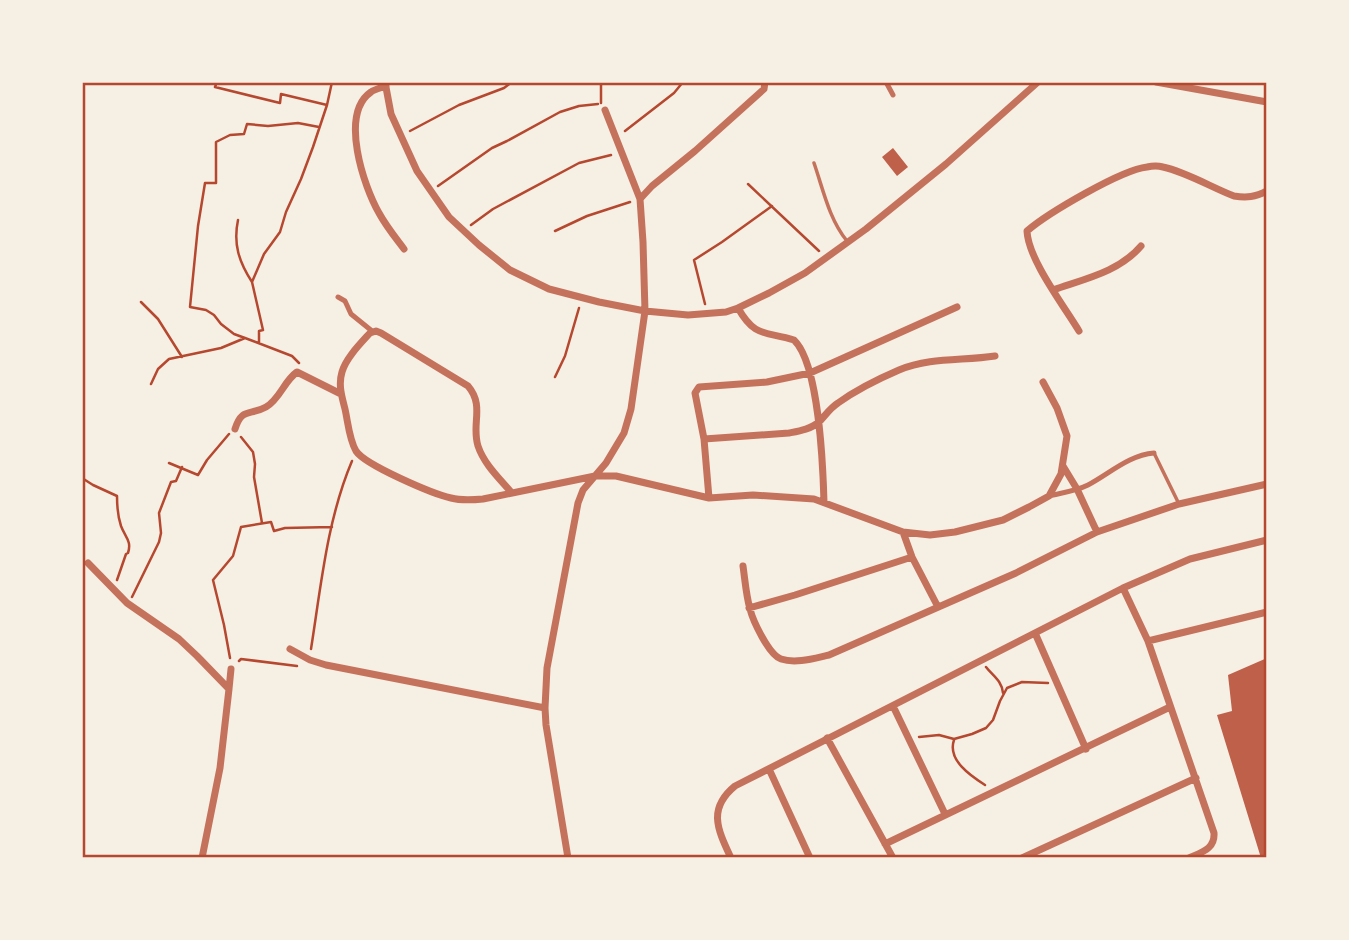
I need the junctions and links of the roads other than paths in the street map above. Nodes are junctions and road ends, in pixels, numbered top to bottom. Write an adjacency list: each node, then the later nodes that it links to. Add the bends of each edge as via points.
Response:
1 (886, 82): 6 (street)
2 (1038, 82): 12 (street)
3 (1156, 82): 7 (street)
4 (766, 83): 11 (street)
5 (386, 84): 14 (street, via 360,105 354,132 372,201); 19 (street, via 391,114 417,171 463,231 510,270 549,289)
6 (892, 95)
7 (1267, 102)
8 (603, 107): 11 (street)
9 (814, 163): 12 (lane, via 833,218)
10 (1267, 191): 15 (street, via 1254,197 1234,197 1163,167 1128,172 1027,231 1029,246)
11 (640, 199): 19 (street)
12 (848, 242): 18 (street, via 805,273)
13 (1141, 246): 15 (street, via 1114,268)
14 (404, 248)
15 (1054, 289): 21 (street)
16 (338, 297): 20 (street)
17 (957, 307): 23 (street)
18 (738, 308): 19 (street, via 688,315); 23 (street, via 751,326 794,340)
19 (645, 311): 31 (street, via 624,433)
20 (372, 331): 25 (street, via 342,369); 34 (street, via 468,386 477,399 479,448)
21 (1079, 331)
22 (995, 356): 26 (street, via 902,368 838,402)
23 (810, 373): 26 (street); 28 (street, via 696,389)
24 (1043, 383): 30 (street, via 1067,436)
25 (341, 394): 27 (street, via 297,372 267,407 244,414); 34 (street, via 356,452 374,466 451,498 483,499)
26 (818, 422): 28 (street, via 789,433); 37 (street)
27 (235, 429)
28 (704, 439): 36 (street)
29 (1154, 453): 33 (street); 38 (lane)
30 (1063, 466): 33 (street); 35 (street)
31 (595, 476): 34 (street); 36 (street); 56 (street, via 578,503 547,668)
32 (1267, 484): 38 (street)
33 (1077, 489): 35 (street); 40 (street)
34 (511, 492)
35 (1049, 496): 39 (street, via 1003,520 955,532)
36 (709, 498): 37 (street, via 752,495)
37 (824, 502): 39 (street)
38 (1179, 504): 40 (street)
39 (903, 532): 42 (street)
40 (1097, 532): 46 (street)
41 (1267, 540): 45 (street, via 1190,559)
42 (912, 556): 46 (street); 47 (street)
43 (88, 563): 53 (street, via 127,603 179,639)
44 (743, 566): 47 (street)
45 (1123, 588): 49 (street); 50 (street)
46 (938, 607): 47 (street, via 830,655 808,660 780,659 773,654)
47 (749, 608)
48 (1267, 612): 50 (street)
49 (1035, 633): 54 (street); 58 (street)
50 (1148, 640): 55 (street)
51 (290, 649): 56 (street, via 326,665)
52 (231, 669): 53 (street)
53 (229, 689): 63 (street, via 220,768)
54 (892, 706): 57 (street); 61 (street)
55 (1170, 707): 58 (street); 60 (street)
56 (545, 708): 64 (street)
57 (827, 738): 59 (street); 62 (street)
58 (1086, 749): 61 (street)
59 (769, 769): 65 (street, via 735,786 721,802 718,830); 66 (street)
60 (1196, 778): 68 (street); 69 (street, via 1214,838 1208,849)
61 (945, 814): 62 (street)
62 (885, 844): 67 (street)
63 (202, 858)
64 (568, 858)
65 (731, 858)
66 (810, 858)
67 (892, 858)
68 (1022, 858)
69 (1189, 858)

